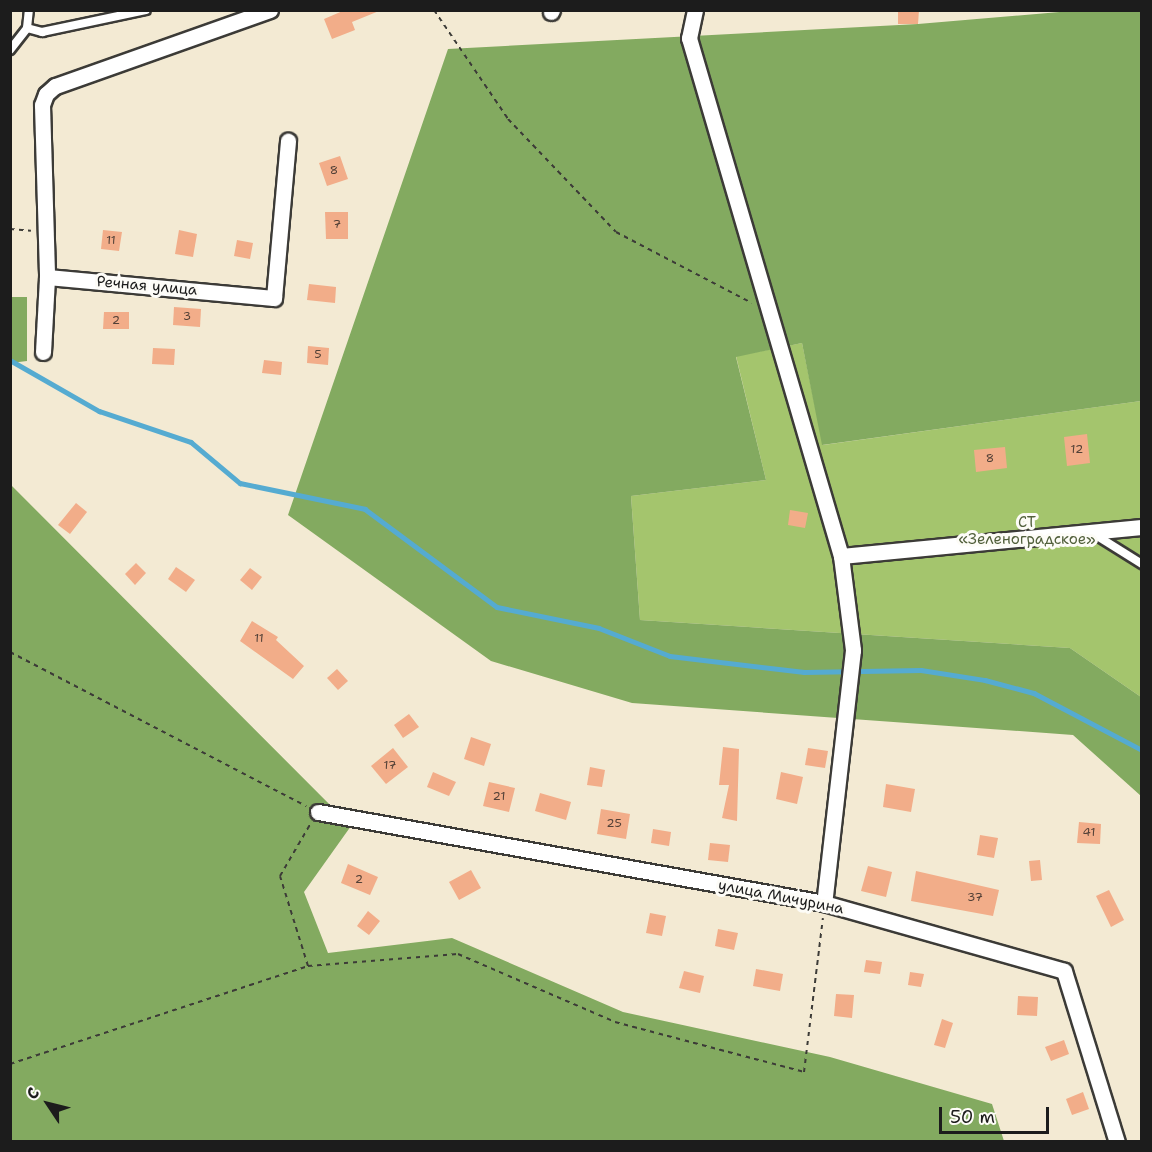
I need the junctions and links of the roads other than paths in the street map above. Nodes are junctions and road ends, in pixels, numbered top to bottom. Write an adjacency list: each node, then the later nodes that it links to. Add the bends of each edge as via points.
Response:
1 (30, 10): 5 (lane)
2 (146, 10): 5 (lane, via 42,32)
3 (270, 10): 8 (street, via 55,86 46,94 42,105)
4 (695, 10): 12 (street, via 689,38)
5 (27, 28): 6 (lane)
6 (10, 50)
7 (288, 141): 8 (street, Речная улица, via 274,298)
8 (47, 277): 9 (street)
9 (43, 352)
10 (1142, 527): 11 (street)
11 (1091, 532): 12 (street); 13 (lane)
12 (841, 556): 15 (street, via 853,650)
13 (1142, 564)
14 (318, 812): 15 (street, улица Мичурина)
15 (824, 903): 16 (street, улица Мичурина, via 1064,971)
16 (1117, 1142)

